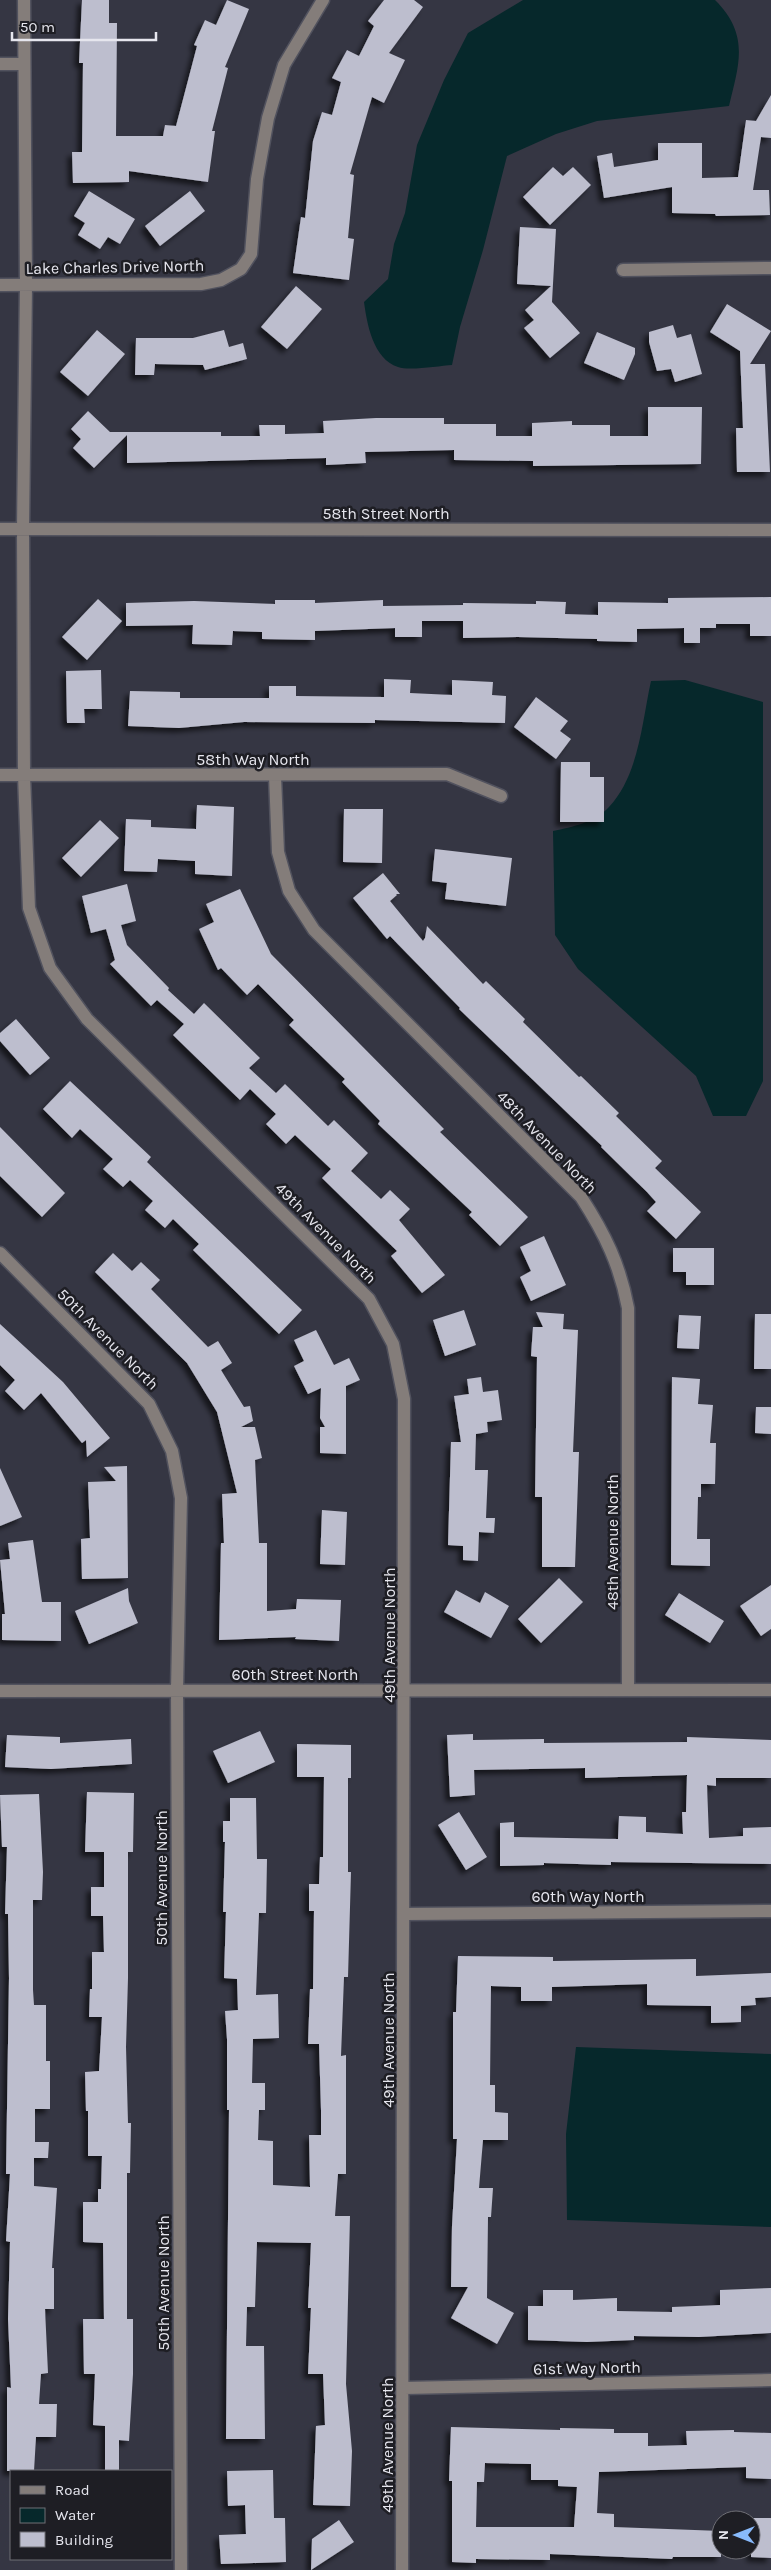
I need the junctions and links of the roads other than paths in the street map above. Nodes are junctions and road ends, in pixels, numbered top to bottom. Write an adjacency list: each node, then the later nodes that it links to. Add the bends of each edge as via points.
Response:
1 (24, 0): 4 (street, 49th Avenue North)
2 (323, 0): 8 (street, Lake Charles Drive North, via 284,65 268,118 257,179 251,254 240,269 221,280 201,284)
3 (0, 64): 4 (street)
4 (24, 64): 8 (street, 49th Avenue North)
5 (771, 268): 6 (street)
6 (623, 270)
7 (0, 285): 8 (street, Lake Charles Drive North)
8 (26, 285): 10 (street, 49th Avenue North)
9 (0, 529): 10 (street, 58th Street North)
10 (23, 529): 11 (street, 58th Street North); 13 (street, 49th Avenue North)
11 (771, 530)
12 (0, 775): 13 (street, 58th Way North)
13 (24, 775): 14 (street, 58th Way North); 18 (street, 49th Avenue North, via 29,908 50,968 87,1019 369,1299 393,1344 404,1399)
14 (275, 776): 15 (street, 58th Way North, via 447,774); 19 (street, 48th Avenue North, via 278,852 289,891 314,930 581,1197 605,1235 623,1279 628,1308)
15 (501, 796)
16 (0, 1253): 17 (street, 50th Avenue North, via 149,1404 172,1451 181,1498)
17 (177, 1690): 18 (street, 60th Street North); 21 (street, 60th Street North); 26 (street, 50th Avenue North)
18 (406, 1690): 19 (street, 60th Street North); 23 (street, 49th Avenue North)
19 (628, 1690): 20 (street, 60th Street North)
20 (771, 1690)
21 (0, 1691)
22 (771, 1911): 23 (street, 60th Way North)
23 (405, 1914): 25 (street, 49th Avenue North)
24 (771, 2380): 25 (street, 61st Way North)
25 (404, 2388): 27 (street, 49th Avenue North)
26 (181, 2570)
27 (402, 2570)

